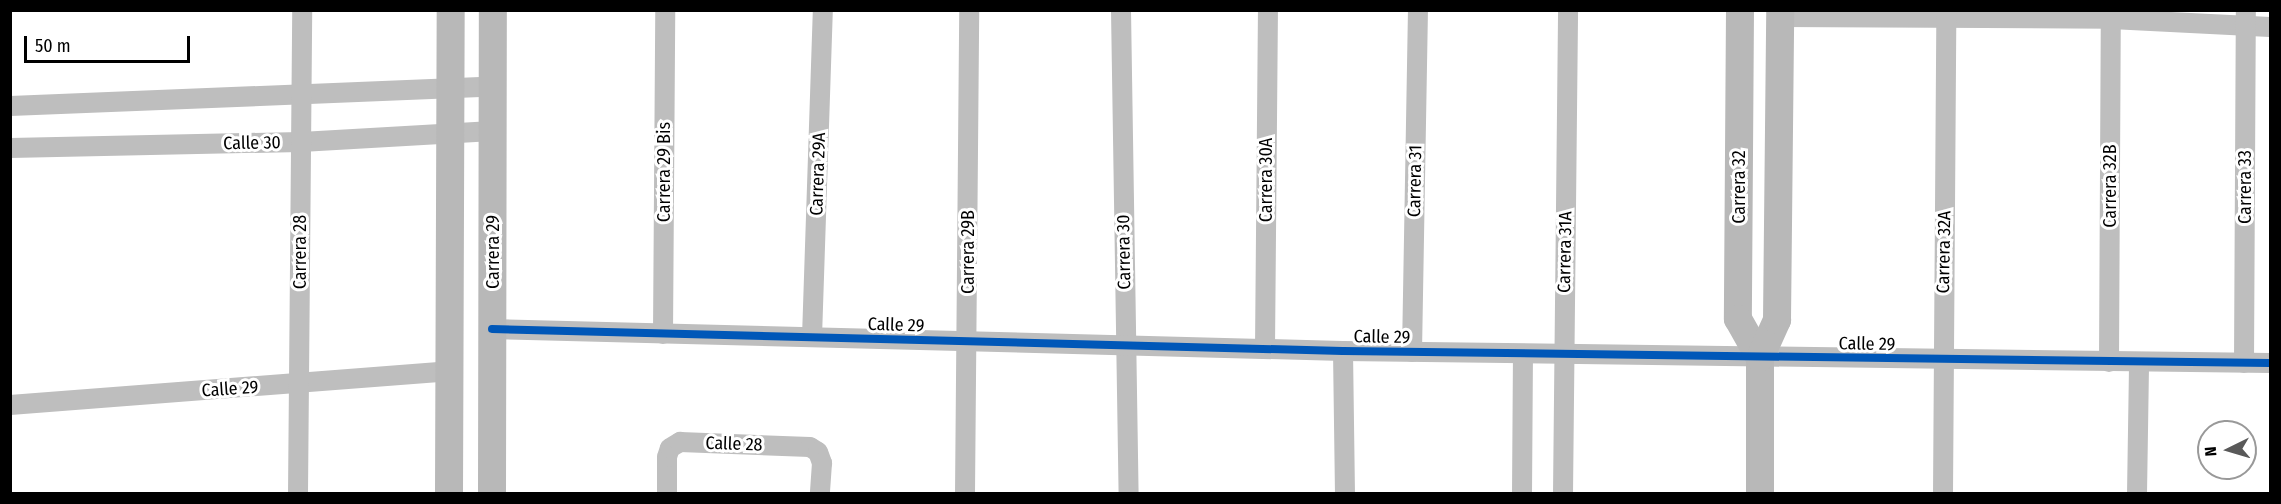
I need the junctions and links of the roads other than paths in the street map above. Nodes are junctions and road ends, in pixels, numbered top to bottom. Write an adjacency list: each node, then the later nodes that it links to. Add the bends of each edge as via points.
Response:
1 (302, 10): 19 (street, Carrera 28)
2 (451, 10): 18 (street)
3 (493, 10): 17 (street, Carrera 29)
4 (665, 10): 26 (street, Carrera 29 Bis)
5 (823, 10): 27 (street, Carrera 29A)
6 (969, 10): 28 (street, Carrera 29B)
7 (1121, 10): 29 (street, Carrera 30)
8 (1268, 10): 30 (street, Carrera 30A)
9 (1418, 10): 32 (street, Carrera 31)
10 (1568, 10): 34 (street, Carrera 31A)
11 (1740, 10): 35 (street, Carrera 32, via 1738,319)
12 (1780, 14): 13 (street); 35 (street, Carrera 32, via 1777,320)
13 (1946, 15): 14 (street); 36 (street, Carrera 32A)
14 (2111, 15): 15 (street); 37 (street, Carrera 32B)
15 (2246, 19): 16 (street); 39 (street, Carrera 33)
16 (2271, 27)
17 (493, 87): 18 (street); 21 (street, Carrera 29)
18 (450, 89): 19 (street); 22 (street)
19 (301, 96): 20 (street); 23 (street, Carrera 28)
20 (10, 106)
21 (493, 131): 22 (street, Calle 30); 25 (street, Carrera 29)
22 (450, 134): 23 (street, Calle 30); 41 (street)
23 (301, 142): 24 (street, Calle 30); 42 (street, Carrera 28)
24 (10, 148)
25 (492, 330): 26 (street, Calle 29); 46 (street, Carrera 29)
26 (663, 334): 27 (street, Calle 29)
27 (812, 337): 28 (street, Calle 29)
28 (968, 342): 29 (street, Calle 29); 49 (street, Carrera 29B)
29 (1125, 345): 30 (street, Calle 29); 50 (street, Carrera 30)
30 (1265, 349): 31 (street, Calle 29)
31 (1343, 351): 32 (street, Calle 29); 51 (street)
32 (1412, 352): 33 (street, Calle 29)
33 (1522, 354): 34 (street, Calle 29); 52 (street)
34 (1563, 354): 35 (street, Calle 29); 53 (street, Carrera 31A)
35 (1760, 358): 36 (street, Calle 29); 54 (street, Carrera 32)
36 (1943, 360): 37 (street, Calle 29); 55 (street, Carrera 32A)
37 (2109, 362): 38 (street, Calle 29)
38 (2139, 362): 39 (street, Calle 29); 56 (street)
39 (2244, 363): 40 (street, Calle 29)
40 (2271, 363)
41 (449, 371): 42 (street, Calle 29); 45 (street)
42 (299, 384): 43 (street, Calle 29); 44 (street, Carrera 28)
43 (10, 405)
44 (298, 494)
45 (449, 494)
46 (492, 494)
47 (667, 494): 48 (street, Calle 28, via 667,458 670,448 680,442 810,447 818,452 822,463)
48 (820, 494)
49 (965, 494)
50 (1129, 494)
51 (1345, 494)
52 (1522, 494)
53 (1563, 494)
54 (1760, 494)
55 (1943, 494)
56 (2137, 494)

